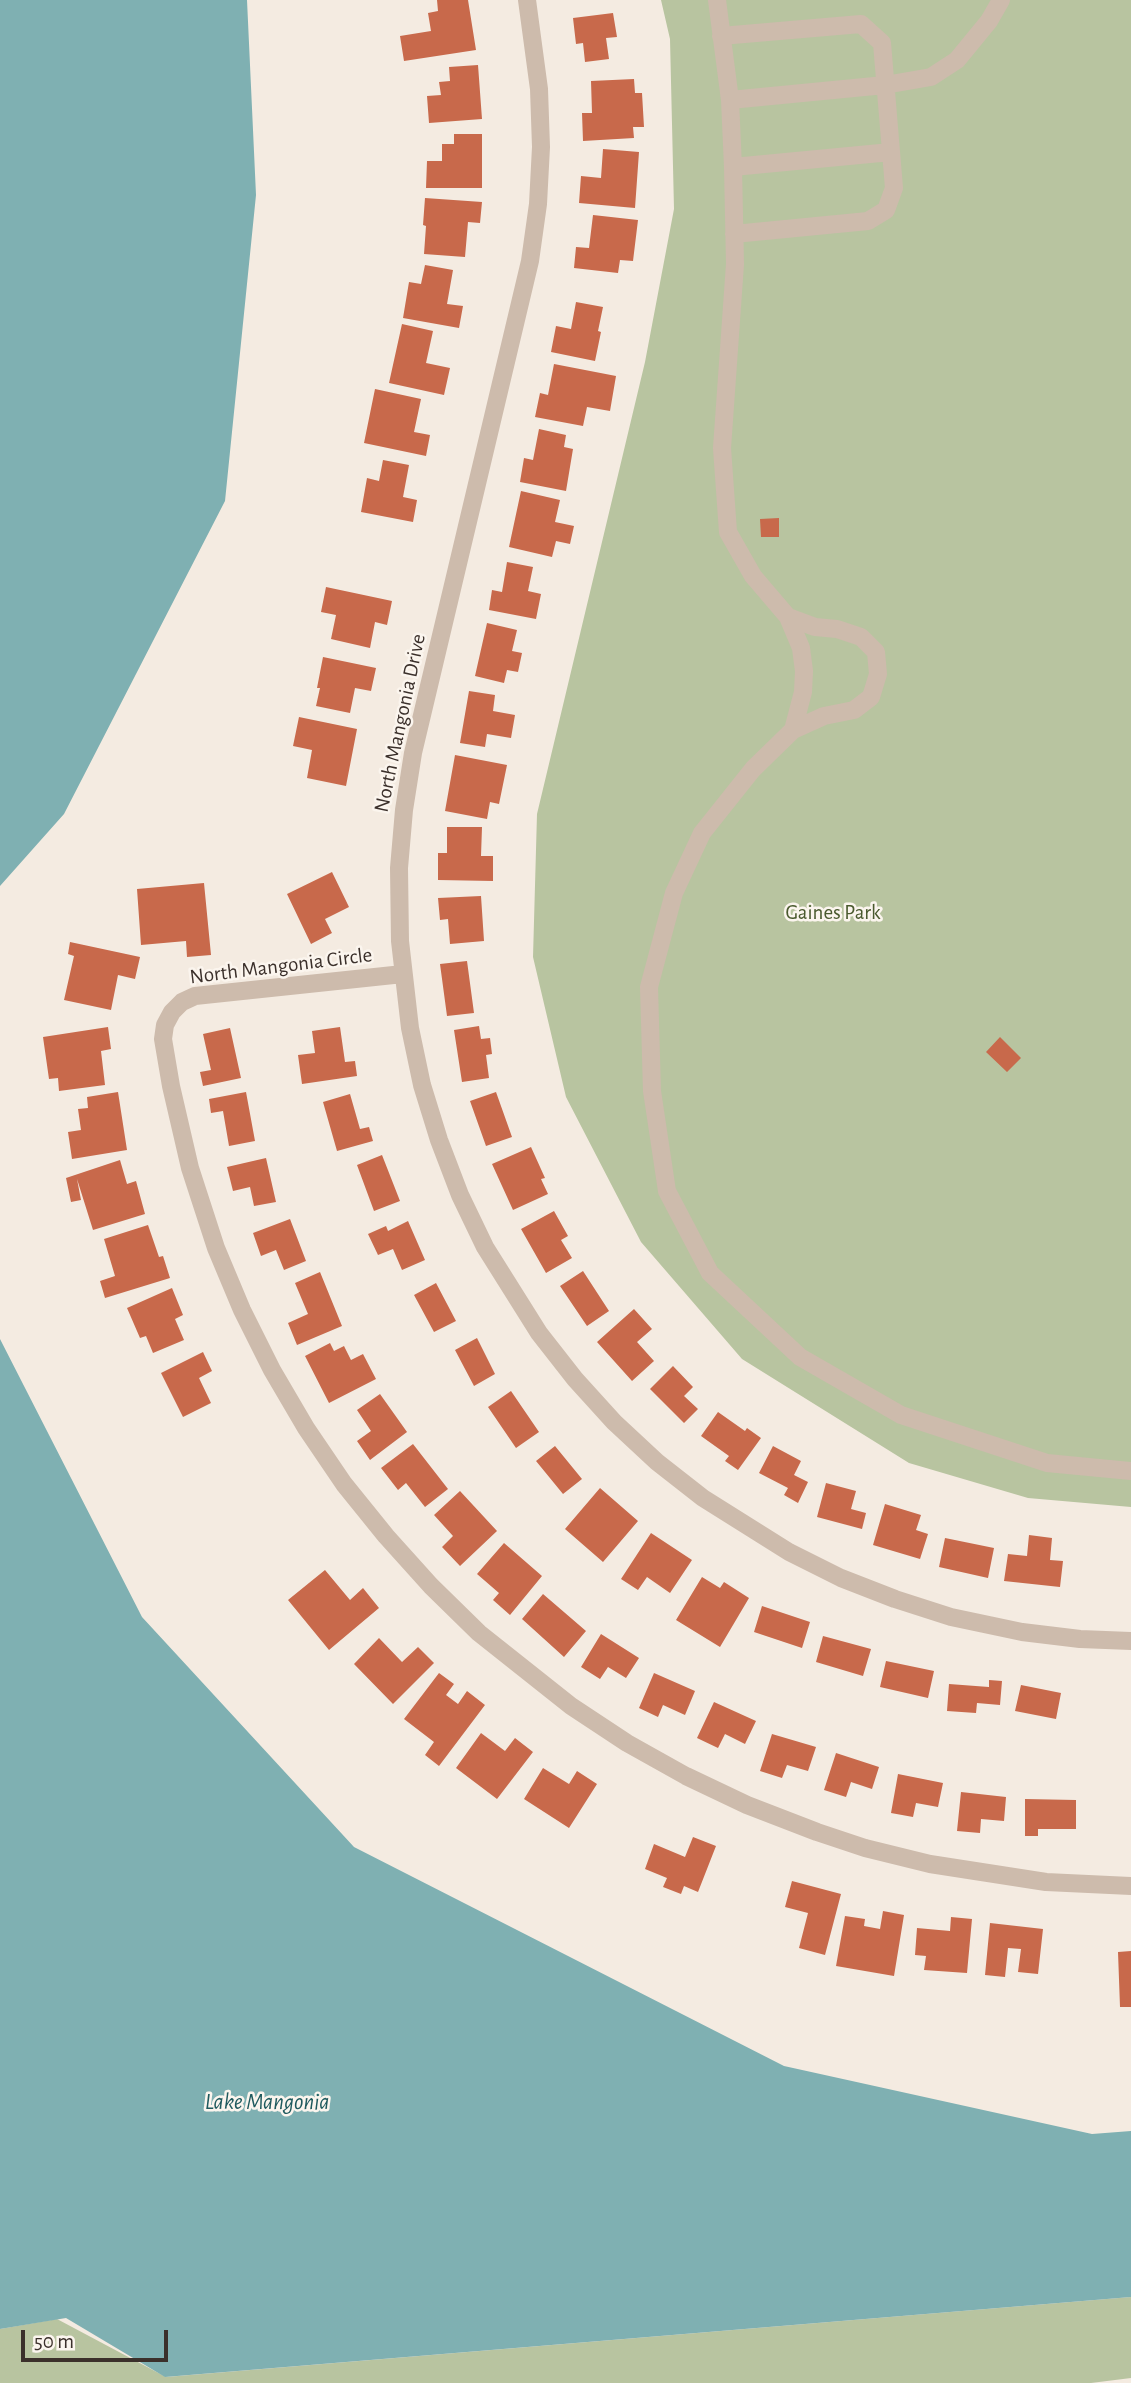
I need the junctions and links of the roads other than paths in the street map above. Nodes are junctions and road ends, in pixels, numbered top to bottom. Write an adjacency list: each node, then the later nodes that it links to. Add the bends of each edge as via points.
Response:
1 (527, 0): 12 (street, North Mangonia Drive, via 539,89 538,204 522,303 413,753 399,868)
2 (717, 0): 4 (street)
3 (1001, 0): 5 (street, via 957,60 931,77)
4 (721, 36): 5 (street, via 861,24 882,43); 6 (street)
5 (885, 85): 6 (street); 7 (street)
6 (730, 100): 8 (street)
7 (891, 152): 8 (street); 9 (street, via 894,188 886,210 868,221)
8 (733, 167): 9 (street)
9 (734, 234): 10 (street, via 722,448 727,532 753,576)
10 (788, 617): 11 (street, via 801,648 804,671); 11 (street, via 861,637 876,652 878,674 871,697 854,710 824,716)
11 (793, 730): 13 (street, via 753,769 702,833 674,893 649,987 652,1091 667,1191 710,1273 800,1357 901,1415 1046,1463)
12 (402, 974): 14 (street, North Mangonia Drive, via 429,1107 460,1195 485,1247 527,1315 575,1379 657,1462 730,1517 789,1552 895,1599 1022,1632); 15 (street, North Mangonia Circle, via 195,996 172,1012 163,1039 190,1168 216,1248 272,1370 344,1484 431,1586 479,1633 571,1706 686,1776 747,1805 853,1844 930,1864 1046,1882)
13 (1131, 1471)
14 (1131, 1641)
15 (1131, 1886)

